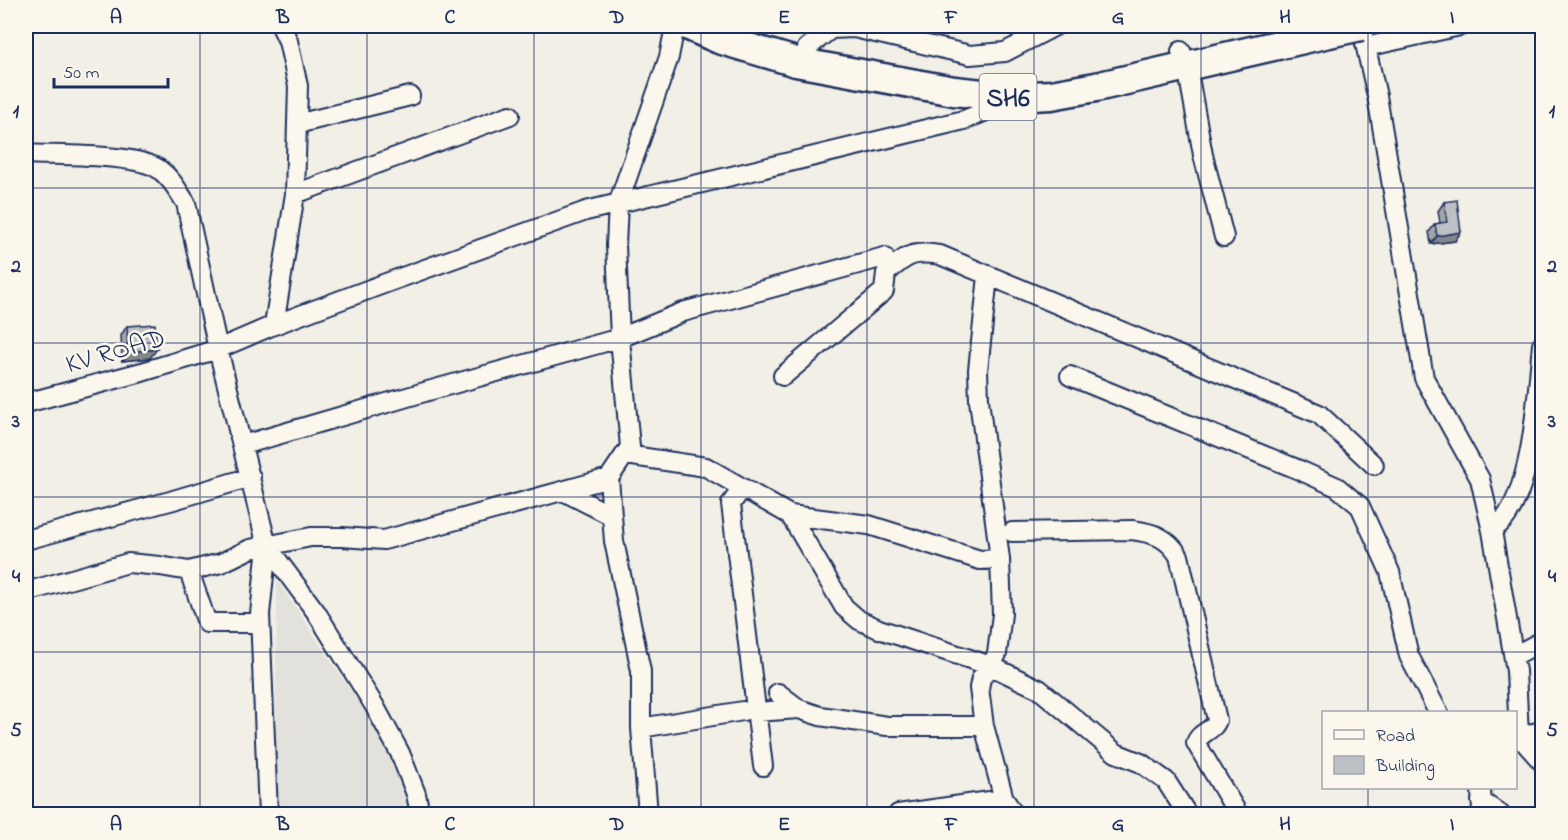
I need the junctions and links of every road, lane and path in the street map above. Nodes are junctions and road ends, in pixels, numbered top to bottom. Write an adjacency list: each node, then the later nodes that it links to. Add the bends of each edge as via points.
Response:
1 (281, 26): 14 (street, via 298,86)
2 (675, 26): 17 (street, via 669,57)
3 (689, 26): 11 (main road, SH6, via 796,62 954,91)
4 (732, 26): 9 (main road, SH6)
5 (1055, 26): 9 (street, via 1005,52 970,55 854,28 831,28)
6 (1288, 26): 10 (main road, SH6)
7 (1460, 26): 8 (street)
8 (1363, 33): 10 (main road, SH6, bridge, via 1329,33); 37 (street, via 1425,378 1480,479)
9 (807, 48): 11 (main road, SH6, via 1005,83)
10 (1184, 58): 11 (main road, SH6, via 1062,93); 18 (street)
11 (1018, 90): 17 (street, KV ROAD, via 991,109 964,120)
12 (410, 96): 14 (street)
13 (510, 115): 16 (street)
14 (297, 124): 16 (street)
15 (26, 154): 24 (street, via 117,158 159,168 186,203)
16 (295, 194): 21 (street)
17 (618, 204): 21 (street, KV ROAD, via 586,211); 22 (street)
18 (1224, 237)
19 (884, 257): 22 (street, via 683,312)
20 (988, 276): 25 (street, via 940,255 907,255 886,273 884,291); 30 (street, via 1320,414); 41 (street, via 978,370 979,399)
21 (274, 325): 24 (street, KV ROAD)
22 (620, 338): 28 (street); 29 (street, via 630,447)
23 (1542, 345): 37 (street, via 1530,453 1515,500 1507,516)
24 (218, 349): 27 (street, KV ROAD); 28 (street)
25 (783, 376)
26 (1070, 376): 51 (street, via 1297,469 1337,487 1360,506 1390,572 1409,656)
27 (26, 403)
28 (243, 445): 31 (street)
29 (626, 455): 32 (street); 33 (street, via 706,467)
30 (1374, 465)
31 (251, 477): 39 (street); 40 (street)
32 (609, 478): 34 (street); 36 (street)
33 (742, 488): 35 (street); 50 (street, via 731,504)
34 (563, 491): 36 (street); 40 (street, via 384,540 311,537)
35 (790, 515): 41 (street, via 869,525 980,560); 47 (street, via 844,607 859,620)
36 (612, 516): 54 (street, via 641,671)
37 (1492, 531): 46 (street)
38 (1012, 532): 66 (street, via 1132,530 1166,539 1173,545 1179,556 1217,720 1196,743)
39 (26, 540)
40 (267, 546): 42 (street); 44 (street); 62 (street, via 316,612 374,705 400,753)
41 (1000, 559): 47 (street, via 1002,614)
42 (189, 571): 43 (street, via 128,563); 44 (street, via 207,623)
43 (26, 591)
44 (260, 622): 61 (street)
45 (1542, 641): 46 (street)
46 (1514, 656): 52 (street)
47 (992, 666): 53 (street, via 980,682); 65 (street, via 1039,689 1116,753 1166,781)
48 (778, 693): 49 (street)
49 (799, 709): 50 (street); 53 (street, via 887,726)
50 (750, 711): 54 (street); 58 (street)
51 (1437, 711)
52 (1517, 711)
53 (984, 726): 60 (street)
54 (641, 728): 63 (street)
55 (1542, 731): 56 (street)
56 (1517, 738): 57 (street)
57 (1542, 762)
58 (763, 766)
59 (1481, 801): 67 (street)
60 (1009, 807): 64 (street)
61 (268, 814)
62 (420, 814)
63 (648, 814)
64 (898, 814)
65 (1187, 814)
66 (1238, 814)
67 (1500, 814)

